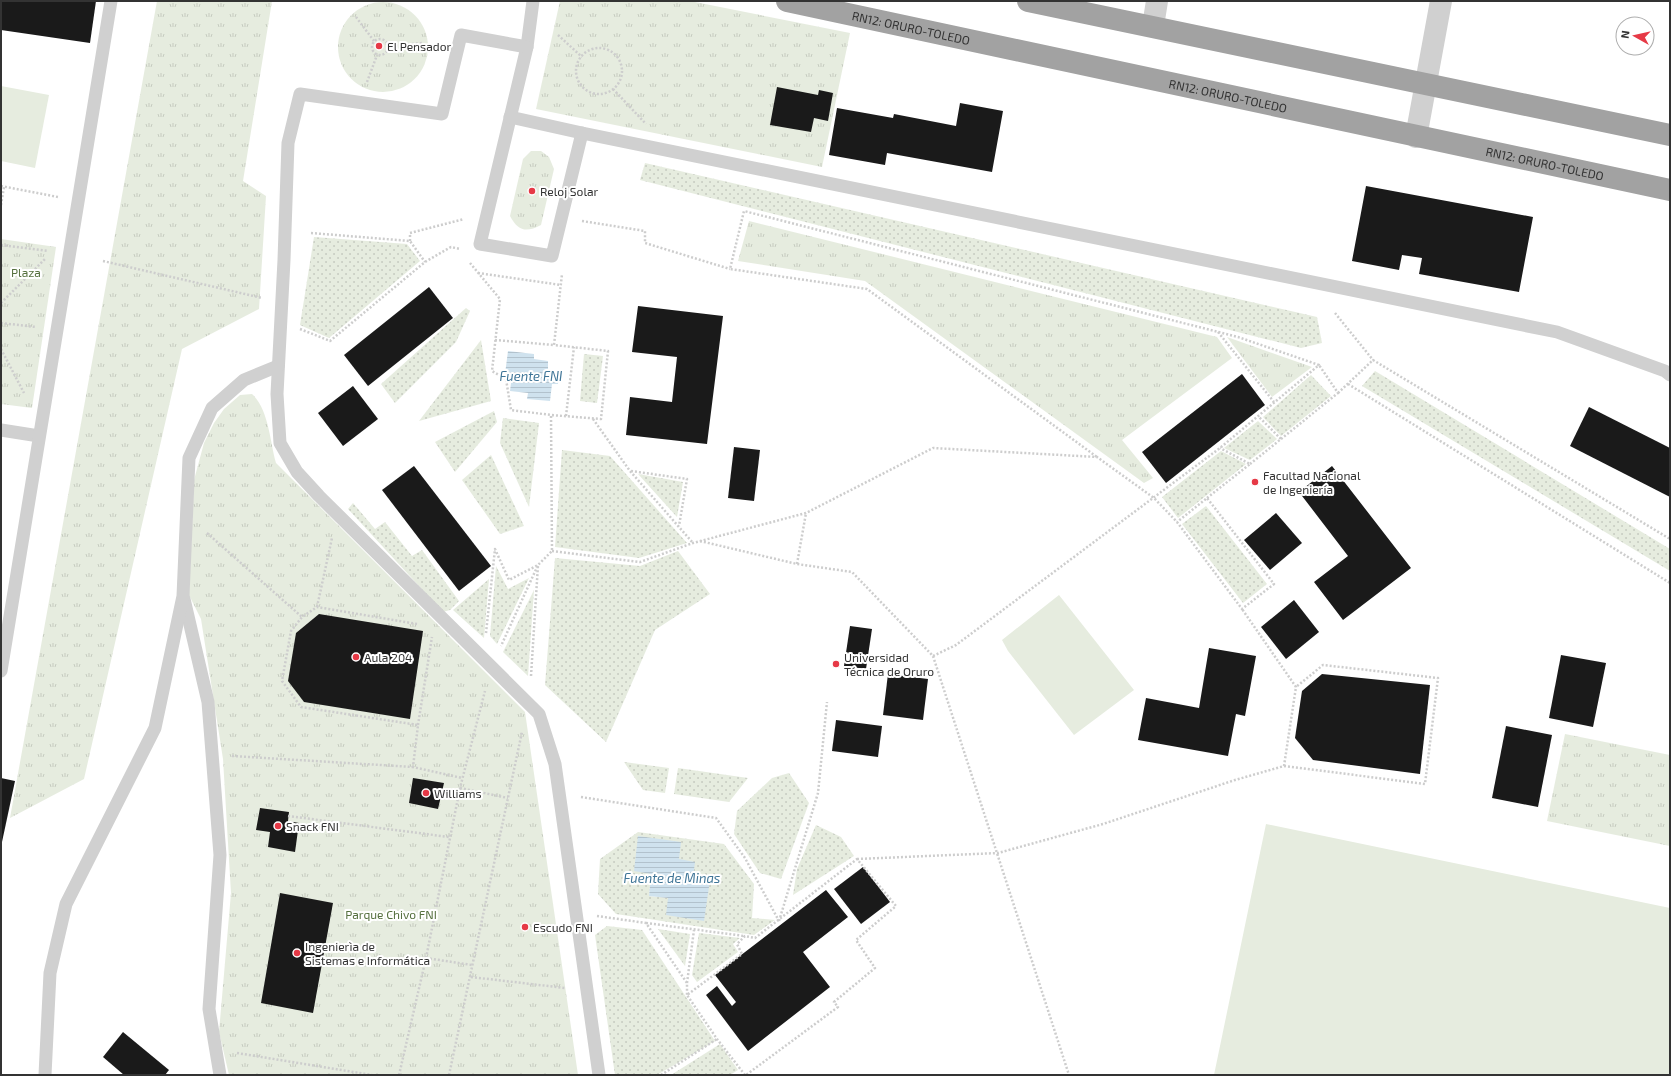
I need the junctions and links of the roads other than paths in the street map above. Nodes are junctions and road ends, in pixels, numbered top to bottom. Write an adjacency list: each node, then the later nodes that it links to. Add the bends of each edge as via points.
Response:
1 (111, 1): 18 (lane)
2 (533, 1): 8 (lane)
3 (787, 1): 13 (highway, RN12: ORURO-TOLEDO)
4 (1028, 1): 7 (highway)
5 (1157, 1): 7 (street)
6 (1441, 1): 9 (street)
7 (1153, 26): 9 (highway)
8 (527, 47): 10 (lane); 15 (lane, via 462,35 442,114 300,94 288,142)
9 (1425, 84): 12 (highway); 13 (street)
10 (510, 117): 11 (lane); 11 (lane, via 480,244 552,256)
11 (582, 133): 16 (lane, via 1557,332)
12 (1670, 135)
13 (1416, 137): 14 (highway, RN12: ORURO-TOLEDO)
14 (1670, 190)
15 (278, 366): 19 (lane, via 244,380 212,408 189,458); 23 (lane, via 280,443 297,472 539,714 555,764)
16 (1670, 375)
17 (1, 430): 18 (lane)
18 (39, 436): 20 (lane)
19 (183, 596): 21 (lane, via 155,728 66,904 50,973); 22 (lane, via 208,702 220,854 209,1009)
20 (1, 671)
21 (45, 1075)
22 (220, 1075)
23 (599, 1075)

